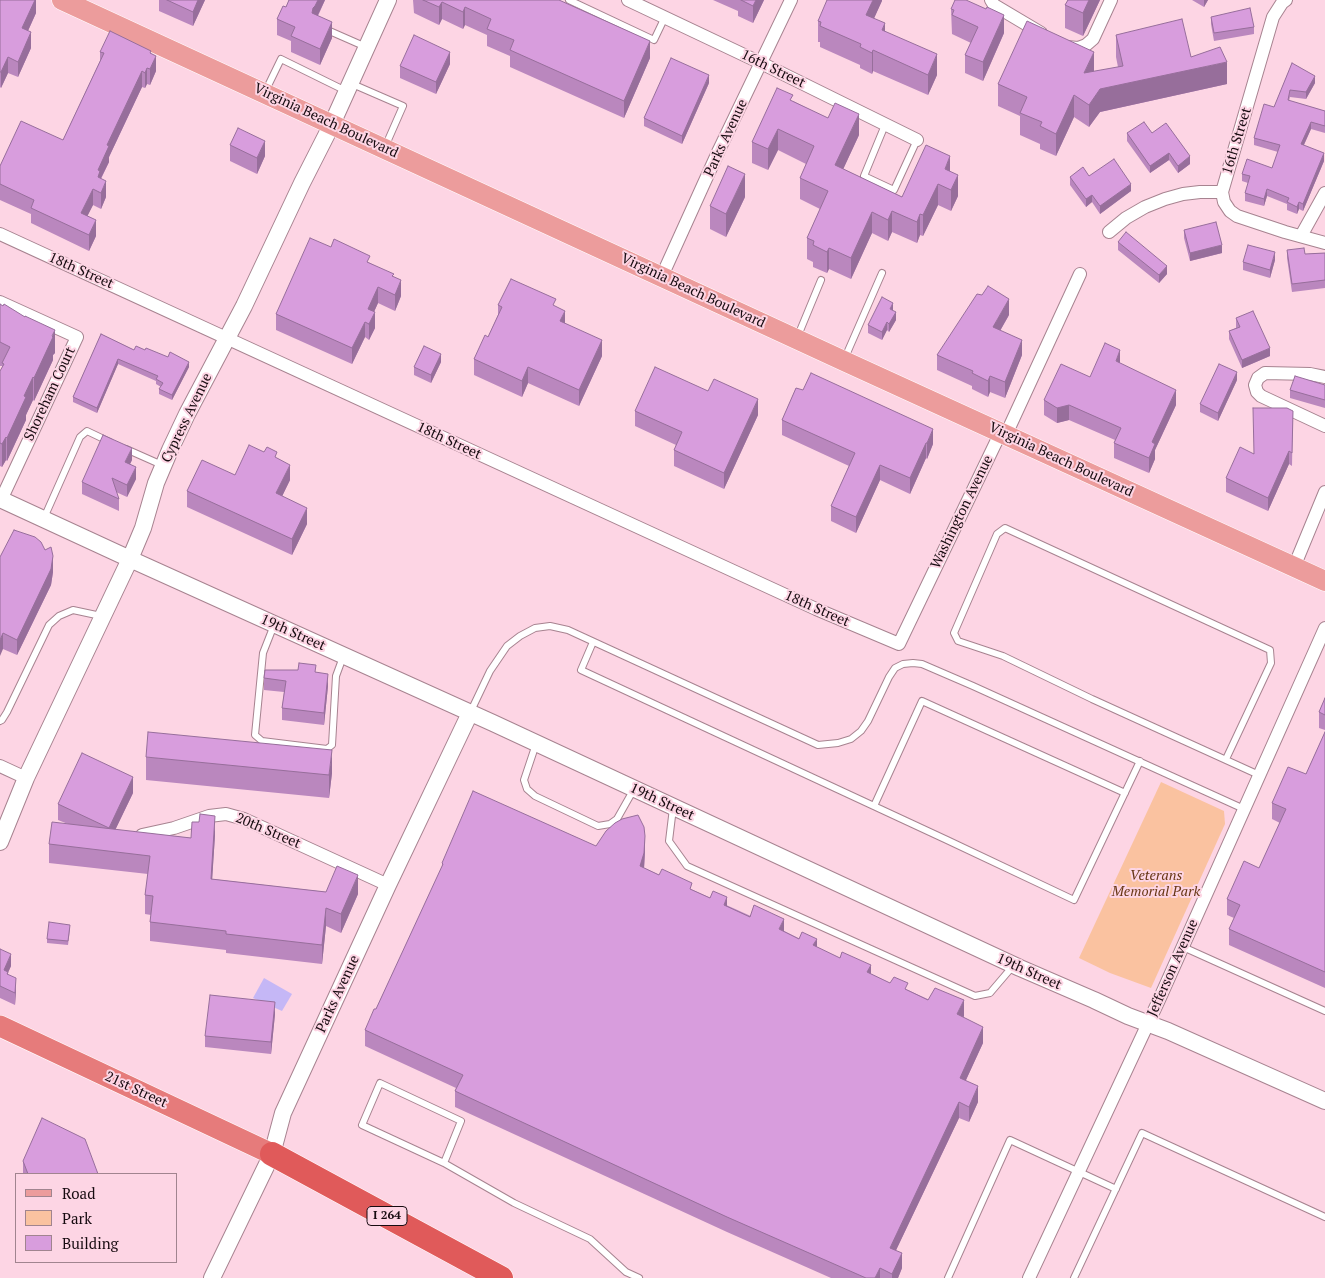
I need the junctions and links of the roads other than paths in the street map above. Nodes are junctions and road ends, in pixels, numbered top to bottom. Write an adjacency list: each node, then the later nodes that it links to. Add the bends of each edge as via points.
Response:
1 (62, 0): 8 (main road, Virginia Beach Boulevard)
2 (569, 0): 10 (lane, via 654,40)
3 (628, 0): 10 (street, 16th Street)
4 (791, 0): 13 (street, Parks Avenue)
5 (991, 0): 9 (street, via 994,5 1069,48 1078,48 1093,39)
6 (1286, 0): 20 (street, 16th Street, via 1274,17)
7 (386, 1): 12 (street, Cypress Avenue)
8 (84, 5): 15 (main road, Virginia Beach Boulevard)
9 (1109, 5)
10 (665, 17): 13 (street, 16th Street)
11 (317, 26): 12 (lane)
12 (367, 47): 14 (street, Cypress Avenue)
13 (761, 63): 17 (street, 16th Street); 28 (street, Parks Avenue)
14 (348, 87): 15 (lane, via 281,59); 16 (street, Cypress Avenue); 19 (lane, via 403,106)
15 (265, 93): 16 (main road, Virginia Beach Boulevard)
16 (332, 124): 19 (main road, Virginia Beach Boulevard); 31 (street, Cypress Avenue)
17 (885, 125): 18 (street, 16th Street); 18 (lane, via 864,176 894,190)
18 (916, 140)
19 (384, 148): 28 (main road, Virginia Beach Boulevard)
20 (1222, 192): 22 (street, via 1183,194 1165,199 1126,218); 24 (street, 16th Street, via 1224,202 1237,216)
21 (1325, 193): 24 (street)
22 (1109, 232)
23 (0, 234): 31 (street, 18th Street)
24 (1301, 236): 25 (street, 16th Street)
25 (1325, 243)
26 (882, 273): 33 (lane)
27 (1080, 274): 36 (street, Washington Avenue)
28 (662, 276): 32 (main road, Virginia Beach Boulevard)
29 (821, 280): 32 (lane)
30 (0, 302): 41 (street, Shoreham Court, via 77,337)
31 (227, 338): 39 (street, Cypress Avenue); 50 (street, 18th Street, via 816,609)
32 (797, 339): 33 (main road, Virginia Beach Boulevard)
33 (844, 361): 36 (main road, Virginia Beach Boulevard)
34 (1325, 377): 35 (street, via 1264,373 1256,385 1261,396)
35 (1325, 426)
36 (1004, 434): 44 (main road, Virginia Beach Boulevard); 50 (street, Washington Avenue, via 997,440)
37 (112, 443): 42 (lane, via 87,432 80,437)
38 (121, 447): 39 (lane)
39 (163, 466): 43 (street, Cypress Avenue)
40 (1325, 492): 44 (street)
41 (0, 500): 42 (street, 19th Street)
42 (43, 519): 43 (street, 19th Street)
43 (130, 559): 46 (street, Cypress Avenue); 47 (street, 19th Street)
44 (1294, 566): 45 (main road, Virginia Beach Boulevard)
45 (1324, 578)
46 (103, 616): 53 (lane, via 73,610 49,625); 59 (street, Cypress Avenue)
47 (274, 625): 51 (street, 19th Street); 51 (lane, via 263,653 255,735 262,741 327,749 332,745 336,676)
48 (1325, 628): 58 (street, Jefferson Avenue)
49 (593, 642): 52 (lane, via 568,630 550,626 535,628 520,636 497,658); 56 (lane, via 818,745 851,739 861,731 895,668 913,663 959,679); 62 (lane, via 581,670)
50 (899, 644)
51 (343, 656): 52 (street, 19th Street)
52 (470, 713): 54 (street, 19th Street); 67 (street, Parks Avenue)
53 (0, 721)
54 (536, 744): 60 (street, 19th Street); 60 (lane, via 524,780 527,789 535,796 598,826 617,819)
55 (1226, 760): 55 (lane, via 1003,656 958,640 954,633 997,534 1005,528 1270,650 1271,663); 58 (lane)
56 (1140, 762): 61 (lane); 64 (lane)
57 (0, 766): 59 (street)
58 (1259, 775): 64 (street, Jefferson Avenue)
59 (26, 778): 66 (street, Cypress Avenue)
60 (634, 789): 63 (street, 19th Street)
61 (1125, 793): 62 (lane, via 922,701); 62 (lane, via 1074,900)
62 (874, 806)
63 (673, 807): 69 (street, 19th Street); 69 (lane, via 669,841 687,866 975,996 990,993)
64 (1244, 809): 68 (street, Jefferson Avenue)
65 (142, 835): 67 (street, 20th Street, via 226,814 244,819)
66 (0, 842)
67 (388, 885): 74 (street, Parks Avenue, via 283,1113)
68 (1183, 947): 70 (lane); 71 (street, Jefferson Avenue)
69 (1014, 965): 71 (street, 19th Street)
70 (1325, 1011)
71 (1148, 1024): 73 (street, 19th Street); 76 (street, Jefferson Avenue)
72 (0, 1026): 74 (highway, 21st Street)
73 (1325, 1101)
74 (272, 1154): 79 (street, Parks Avenue); 80 (highway, I 264)
75 (444, 1163): 75 (lane, via 362,1125 380,1084 461,1121); 81 (lane, via 514,1203 590,1239 626,1272)
76 (1078, 1173): 77 (lane); 82 (lane, via 1010,1140); 83 (street, Jefferson Avenue)
77 (1116, 1189): 78 (lane, via 1142,1133); 84 (lane)
78 (1325, 1216)
79 (212, 1278)
80 (501, 1278)
81 (639, 1278)
82 (948, 1278)
83 (1029, 1278)
84 (1074, 1278)

